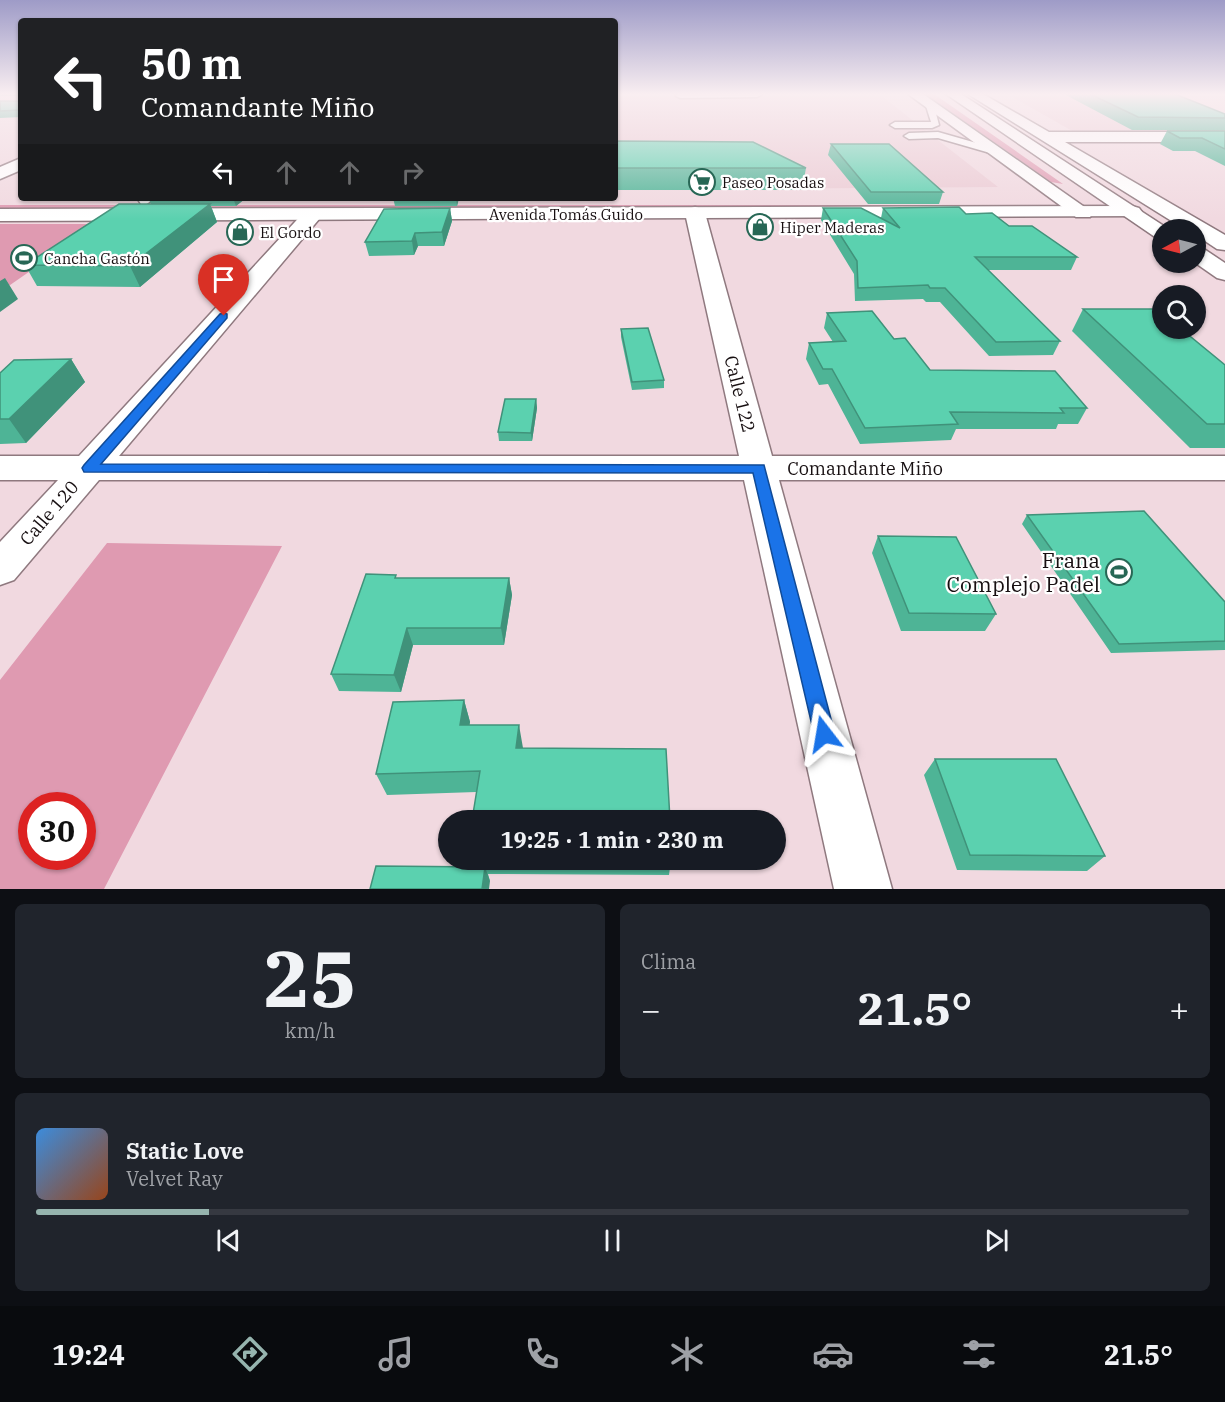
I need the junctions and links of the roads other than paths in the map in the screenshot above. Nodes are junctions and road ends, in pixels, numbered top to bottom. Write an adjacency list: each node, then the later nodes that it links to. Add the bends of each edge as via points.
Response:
1 (924, 135): 4 (lane)
2 (940, 135): 9 (lane)
3 (973, 135): 9 (main road)
4 (909, 136)
5 (1016, 137): 6 (main road); 13 (main road)
6 (1044, 137): 7 (main road); 24 (main road)
7 (1225, 137)
8 (18, 152): 10 (main road)
9 (997, 152): 15 (main road)
10 (0, 160)
11 (18, 165): 12 (main road)
12 (0, 174)
13 (1109, 197): 15 (main road, Avenida Tomás Guido); 18 (main road)
14 (618, 198): 15 (main road, Avenida Tomás Guido)
15 (1062, 198): 20 (main road)
16 (0, 201): 17 (main road, Avenida Tomás Guido)
17 (18, 201)
18 (1132, 212): 20 (main road, Avenida Tomás Guido); 23 (main road)
19 (695, 213): 20 (main road, Avenida Tomás Guido); 21 (main road, Avenida Tomás Guido); 29 (main road, Calle 122)
20 (1083, 213)
21 (313, 214): 22 (main road, Avenida Tomás Guido); 28 (main road, Calle 120)
22 (0, 215)
23 (1152, 226)
24 (1225, 244)
25 (1206, 261): 26 (main road)
26 (1225, 273)
27 (0, 468): 28 (main road, Comandante Miño)
28 (89, 468): 29 (main road, Comandante Miño); 31 (main road, Calle 120)
29 (759, 468): 30 (main road, Comandante Miño); 32 (main road, Calle 122)
30 (1225, 468)
31 (0, 569)
32 (863, 889)

